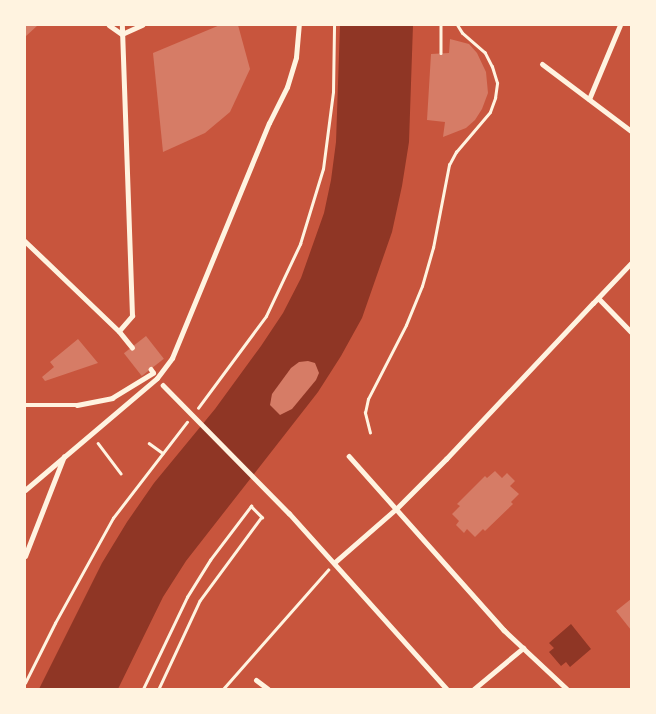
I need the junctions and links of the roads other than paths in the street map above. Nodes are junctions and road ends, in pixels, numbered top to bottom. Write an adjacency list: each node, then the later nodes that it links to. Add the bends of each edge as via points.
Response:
1 (109, 25): 6 (street)
2 (122, 25): 6 (street)
3 (142, 25): 6 (street)
4 (298, 25): 20 (street, via 296,57 287,87 187,326 164,372)
5 (620, 25): 8 (street)
6 (122, 34): 14 (street, via 132,316)
7 (542, 64): 8 (street)
8 (589, 99): 9 (street)
9 (631, 131)
10 (25, 241): 14 (street)
11 (631, 263): 12 (street)
12 (598, 298): 13 (street); 15 (street)
13 (593, 303): 23 (street)
14 (119, 331): 16 (street)
15 (631, 332)
16 (132, 347)
17 (152, 372): 19 (street, via 112,398 76,406)
18 (163, 385): 25 (street)
19 (25, 405)
20 (64, 455): 22 (street); 24 (street)
21 (349, 456): 23 (street)
22 (25, 490)
23 (396, 509): 25 (street); 26 (street)
24 (25, 556)
25 (334, 563): 29 (street)
26 (523, 648): 30 (street); 31 (street)
27 (256, 680): 28 (street)
28 (268, 689)
29 (447, 689)
30 (474, 689)
31 (567, 689)

